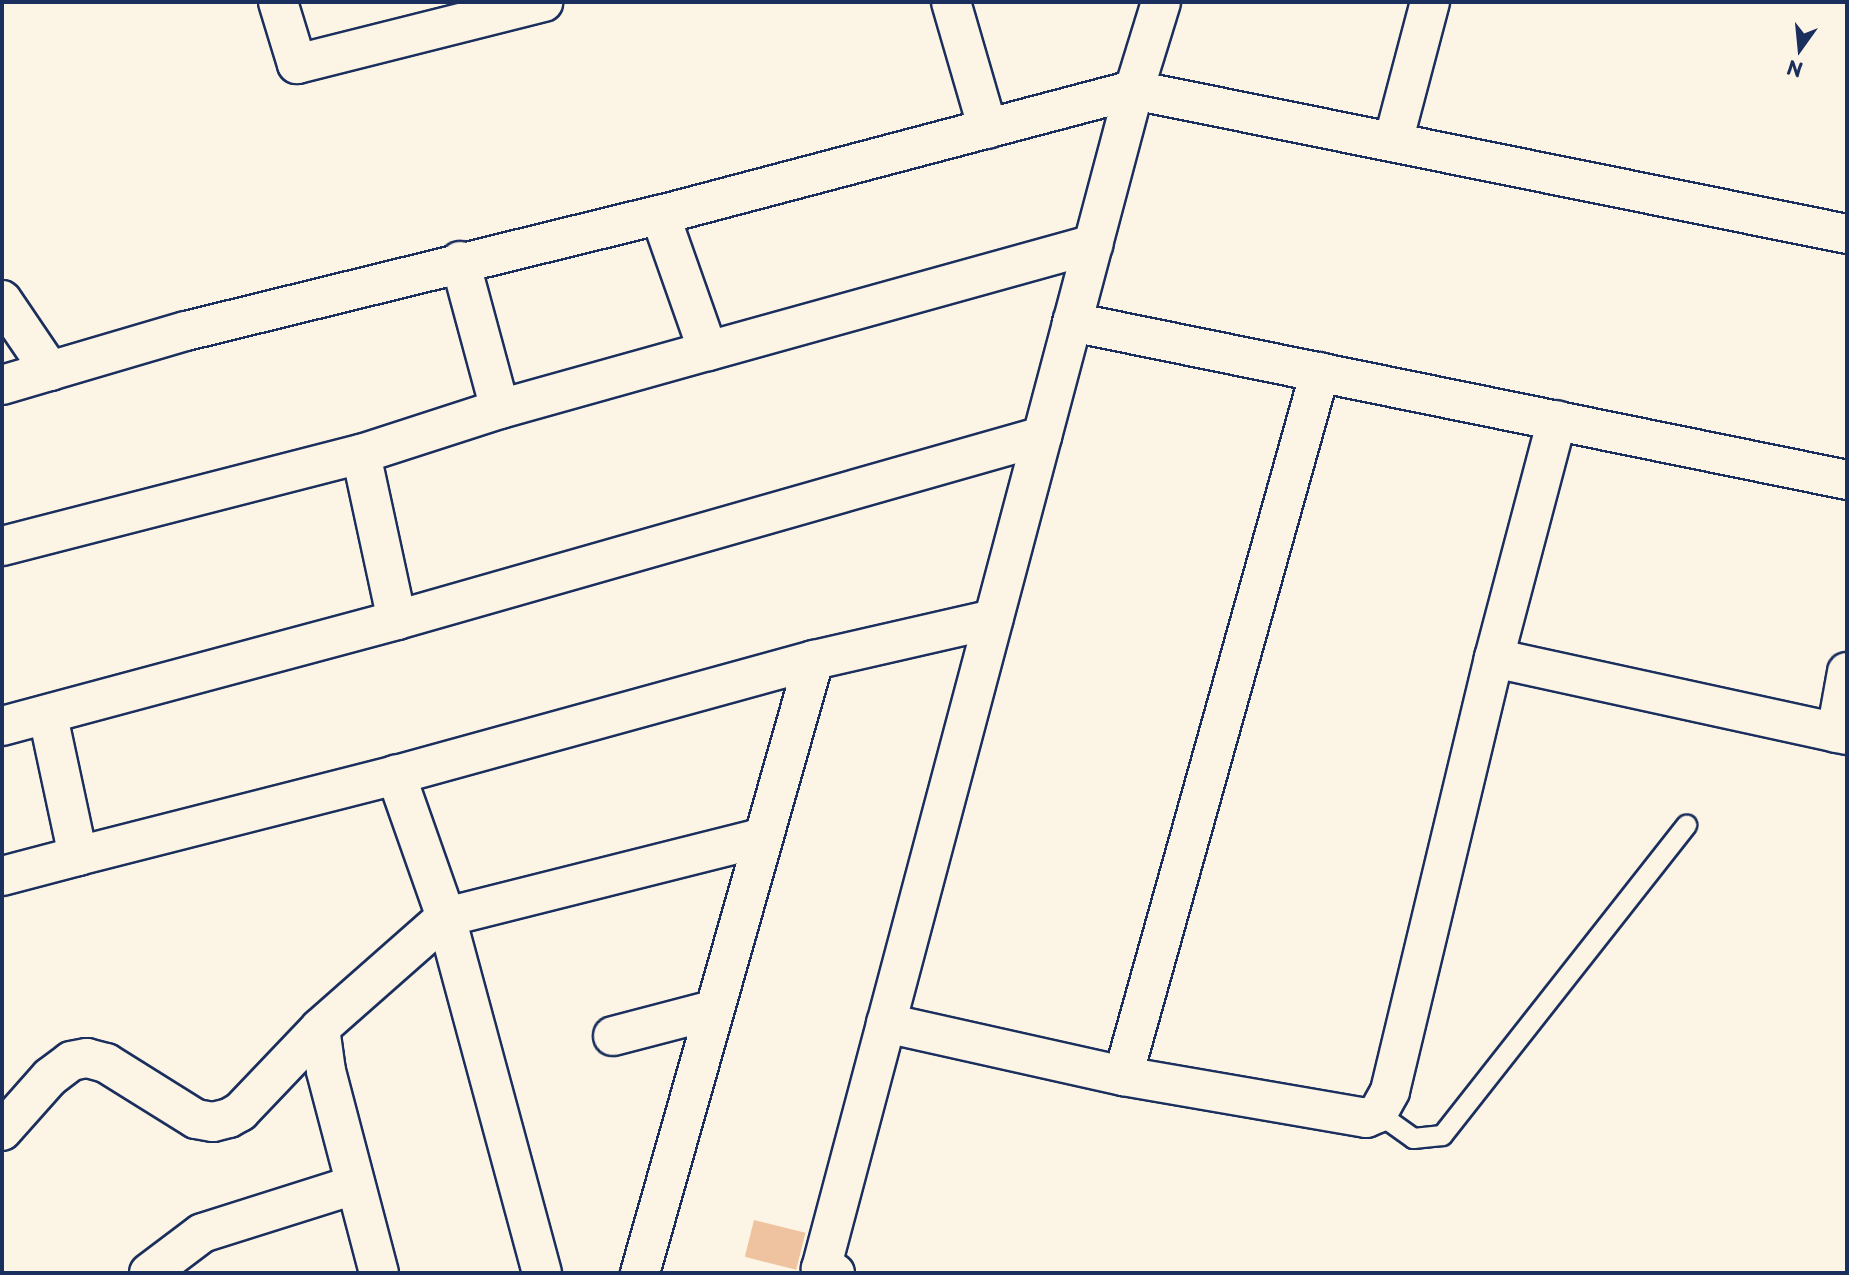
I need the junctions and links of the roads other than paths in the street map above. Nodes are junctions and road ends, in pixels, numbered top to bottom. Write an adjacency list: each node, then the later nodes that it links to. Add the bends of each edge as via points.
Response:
1 (278, 2): 2 (street, via 297,64)
2 (543, 2)
3 (951, 2): 7 (street)
4 (1161, 2): 6 (street)
5 (1430, 2): 8 (street)
6 (1134, 90): 7 (street); 8 (street); 11 (street)
7 (988, 129): 9 (street)
8 (1393, 142): 10 (street)
9 (660, 215): 12 (street); 15 (street)
10 (1847, 234)
11 (1093, 244): 14 (street); 15 (street)
12 (460, 261): 16 (street); 19 (street)
13 (2, 300): 16 (street)
14 (1072, 322): 17 (street); 21 (street)
15 (708, 351): 19 (street)
16 (50, 371): 18 (street)
17 (1320, 372): 20 (street); 43 (street)
18 (2, 385)
19 (500, 409): 22 (street)
20 (1557, 420): 23 (street); 27 (street)
21 (1042, 436): 25 (street); 26 (street)
22 (361, 454): 24 (street); 26 (street)
23 (1847, 480)
24 (2, 546)
25 (993, 619): 28 (street); 40 (street)
26 (397, 620): 30 (street)
27 (1494, 658): 32 (street); 44 (street, via 1390,1091)
28 (814, 660): 33 (street); 35 (street)
29 (1847, 672): 32 (street)
30 (48, 716): 31 (street); 36 (street)
31 (2, 726)
32 (1841, 734)
33 (396, 775): 36 (street); 38 (street)
34 (1686, 825): 44 (lane, via 1442,1135 1413,1138)
35 (761, 838): 38 (street); 39 (street)
36 (78, 856): 37 (street)
37 (2, 876)
38 (446, 917): 41 (street); 49 (street)
39 (713, 1010): 42 (street); 50 (street)
40 (886, 1023): 43 (street); 51 (street, via 821,1269)
41 (320, 1028): 45 (street, via 229,1118 213,1122 196,1119 106,1063 87,1058 71,1061 50,1077); 46 (street)
42 (613, 1035)
43 (1123, 1076): 44 (street, via 1354,1118)
44 (1378, 1113)
45 (2, 1131)
46 (354, 1185): 47 (street, via 202,1233); 48 (street)
47 (165, 1261)
48 (379, 1273)
49 (542, 1273)
50 (640, 1273)
51 (835, 1273)

